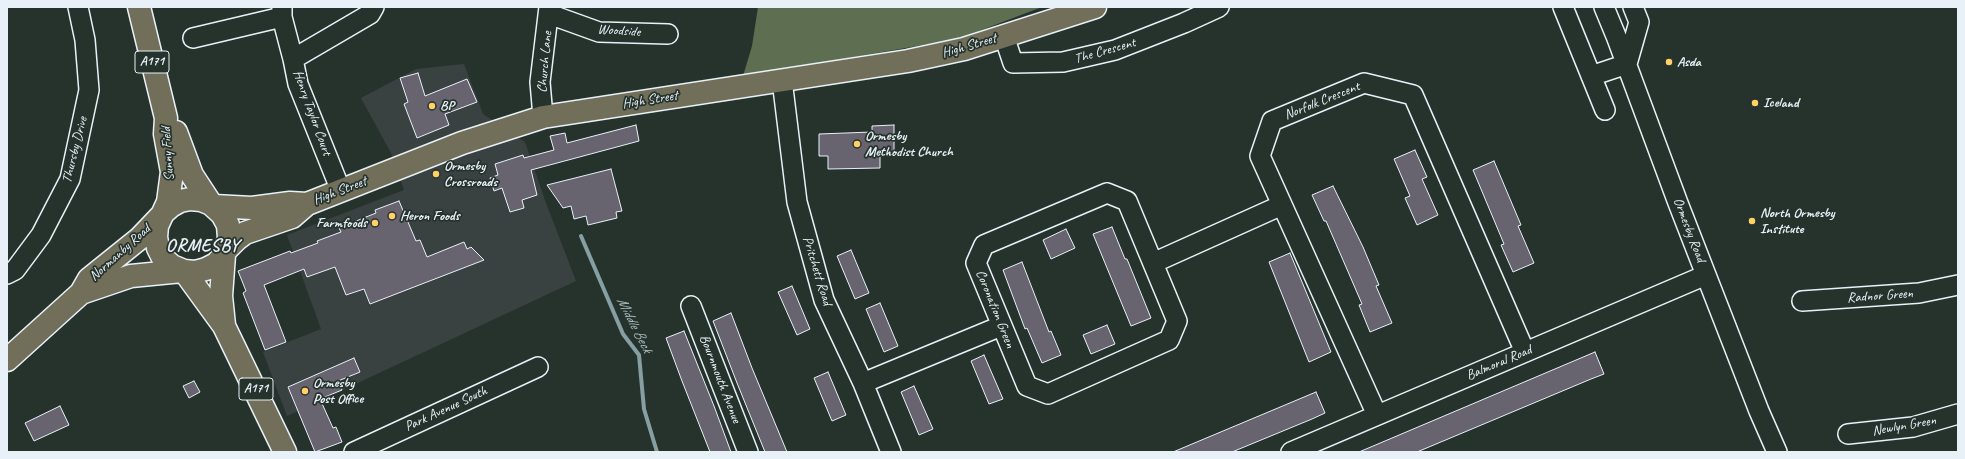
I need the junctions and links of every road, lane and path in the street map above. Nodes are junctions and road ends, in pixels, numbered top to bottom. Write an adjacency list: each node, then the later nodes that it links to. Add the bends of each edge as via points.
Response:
1 (78, 7): 29 (street, Thursby Drive, via 85,40 89,90 70,179 41,235 15,270)
2 (139, 7): 19 (main road, Sunny Field / A171)
3 (374, 7): 14 (street, Henry Taylor Court, via 370,14)
4 (1095, 7): 12 (main road, High Street)
5 (1219, 7): 12 (street, The Crescent, via 1115,50 1063,62 1013,63)
6 (1563, 7): 16 (street)
7 (1604, 7): 15 (street, Ormesby Road)
8 (1633, 7): 15 (street, via 1639,22)
9 (549, 11): 11 (street, Woodside, via 599,32); 20 (street, Church Lane, via 540,82)
10 (282, 12): 13 (street); 14 (street)
11 (668, 34)
12 (1004, 36): 17 (main road, High Street, via 964,49 908,61)
13 (193, 38)
14 (293, 59): 21 (street, Henry Taylor Court, via 298,84)
15 (1627, 64): 16 (street); 30 (street, Ormesby Road)
16 (1591, 76): 18 (street)
17 (782, 80): 20 (main road, High Street); 40 (street, Pritchett Road, via 797,202 824,300)
18 (1604, 110)
19 (166, 118): 23 (main road, Sunny Field / A171, via 176,132 192,175); 25 (main road, Sunny Field / A171, via 165,134 172,172 170,193)
20 (543, 118): 21 (main road, High Street, via 462,143)
21 (341, 191): 22 (main road, High Street)
22 (307, 204): 23 (main road, High Street, via 290,202 252,208); 26 (main road, High Street, via 292,217 245,233)
23 (212, 205): 25 (main road, via 190,199 175,204); 26 (main road, A171, via 222,214 228,225 229,238)
24 (1282, 205): 27 (street); 37 (street, Norfolk Crescent, via 1260,156 1272,122 1364,83 1413,95); 42 (street, Norfolk Crescent)
25 (162, 214): 28 (main road, A171, via 157,226 158,248 168,262); 32 (main road, Normanby Road, via 140,238 89,279)
26 (225, 252): 28 (main road, via 216,264 206,269 195,272); 35 (main road, A171, via 221,296)
27 (1153, 263): 36 (street, Coronation Green, via 1177,321 1169,340 1048,394 1028,386); 36 (street, Coronation Green, via 1127,201 1107,193 1041,220 984,245 976,263)
28 (183, 271): 32 (main road, Normanby Road, via 131,276); 35 (main road, A171)
29 (7, 274)
30 (1706, 275): 37 (street, Balmoral Road); 49 (street, Ormesby Road)
31 (1958, 285): 33 (street, Radnor Green, via 1919,294)
32 (80, 293): 38 (main road, Normanby Road)
33 (1802, 301)
34 (691, 306): 46 (street, Bournmouth Avenue)
35 (224, 326): 44 (main road, A171)
36 (1001, 326): 40 (street)
37 (1524, 352): 42 (street, Balmoral Road)
38 (7, 360)
39 (538, 367): 45 (street, Park Avenue South)
40 (863, 383): 47 (street, Pritchett Road)
41 (1958, 414): 43 (street, Newlyn Green, via 1906,428)
42 (1377, 415): 48 (street, Balmoral Road)
43 (1848, 434)
44 (285, 452)
45 (354, 452)
46 (748, 452)
47 (891, 452)
48 (1291, 452)
49 (1777, 452)

